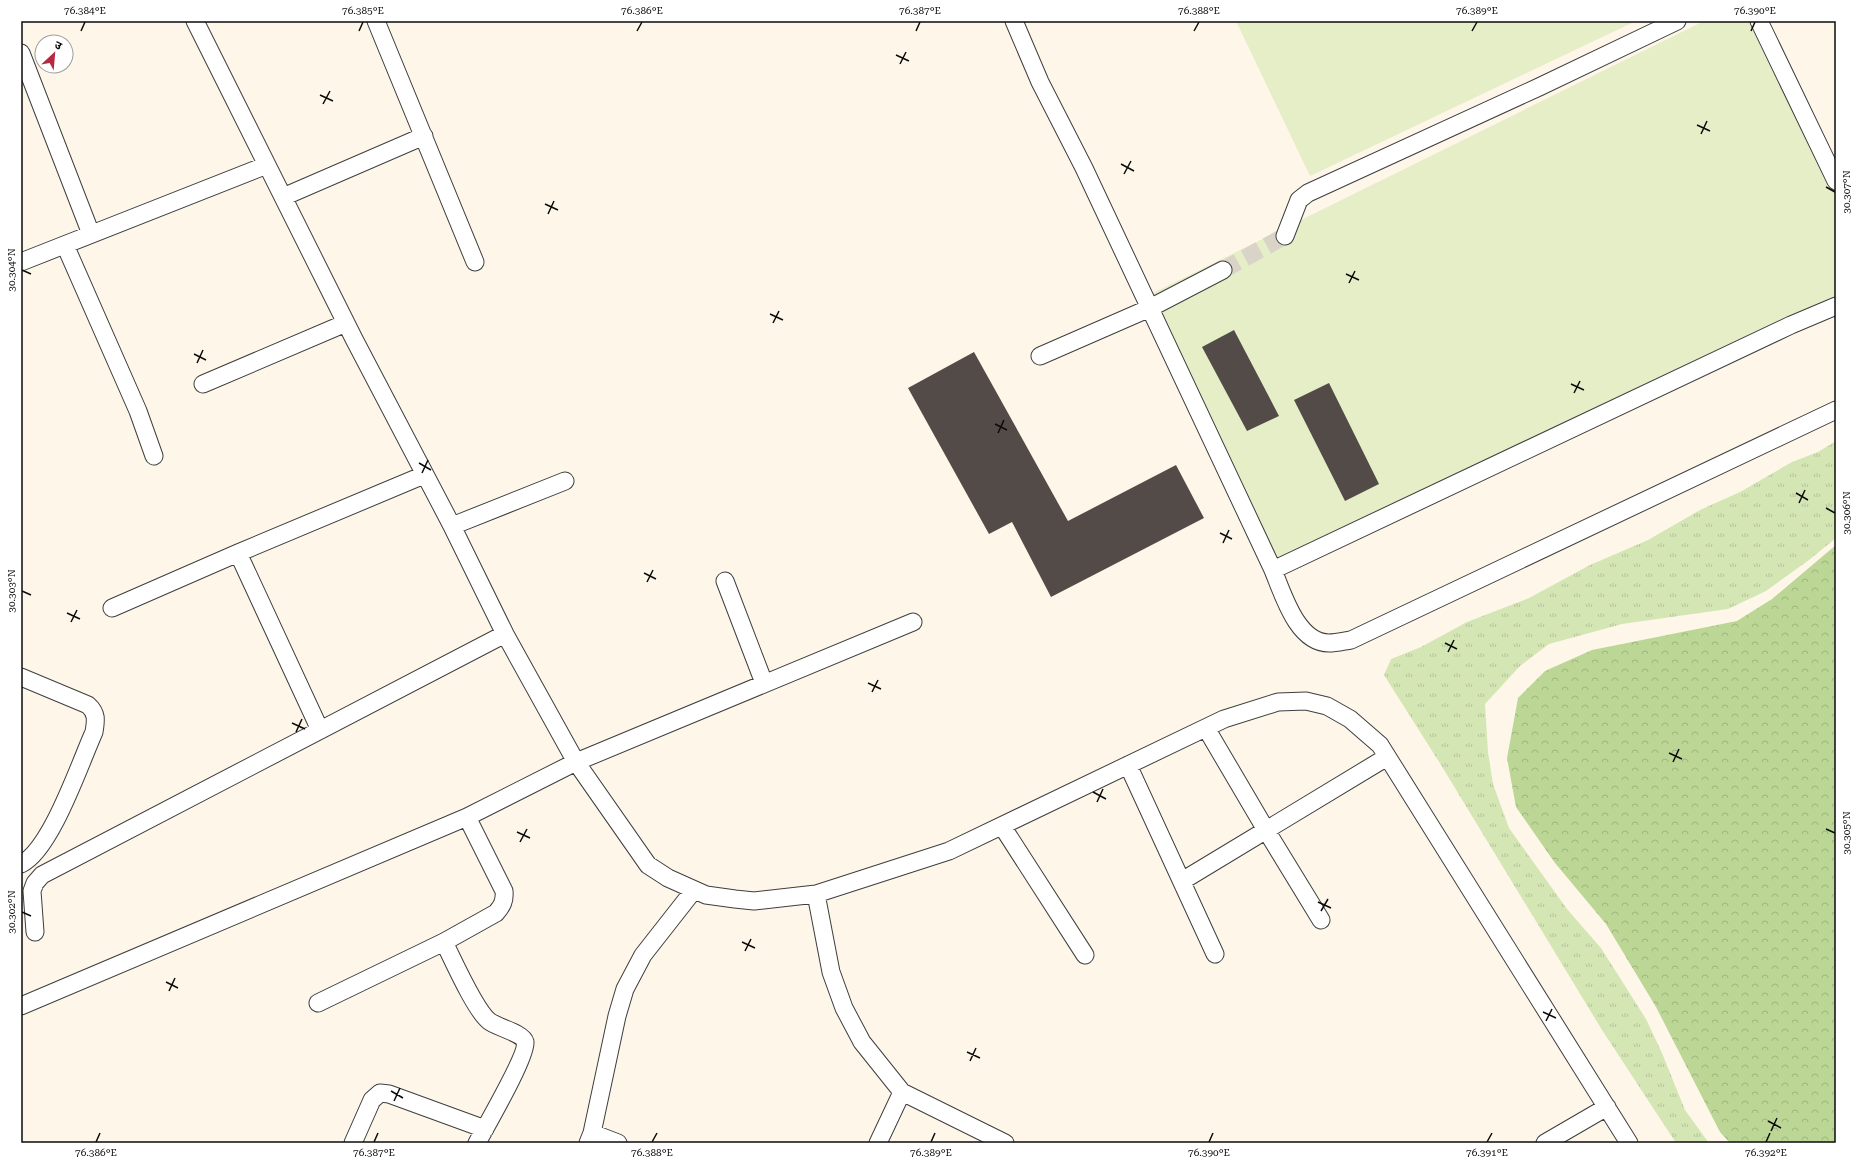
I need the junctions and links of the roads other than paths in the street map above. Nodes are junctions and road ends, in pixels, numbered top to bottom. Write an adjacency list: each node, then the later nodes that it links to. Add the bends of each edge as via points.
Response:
1 (195, 21): 8 (street)
2 (376, 21): 7 (street)
3 (1014, 21): 18 (street, via 1040,82)
4 (1677, 21): 12 (street, via 1308,193 1299,200)
5 (1759, 21): 9 (street)
6 (21, 53): 11 (street)
7 (424, 136): 10 (street); 15 (street)
8 (267, 165): 10 (street); 11 (street)
9 (1836, 181)
10 (283, 196): 19 (street)
11 (91, 234): 13 (street)
12 (1285, 236)
13 (65, 245): 14 (street); 23 (street, via 138,411)
14 (21, 262)
15 (475, 262)
16 (1223, 270): 18 (street)
17 (1836, 306): 28 (street)
18 (1150, 308): 20 (street); 28 (street)
19 (346, 323): 21 (street); 24 (street)
20 (1040, 356)
21 (203, 384)
22 (1836, 410): 28 (street, via 1351,640 1328,643 1314,639 1294,621)
23 (154, 456)
24 (424, 474): 26 (street); 27 (street)
25 (564, 481): 26 (street)
26 (452, 526): 32 (street)
27 (238, 552): 30 (street); 36 (street)
28 (1273, 570)
29 (725, 581): 34 (street)
30 (112, 608)
31 (913, 622): 34 (street)
32 (504, 634): 36 (street); 38 (street)
33 (21, 677): 43 (street, via 88,705 94,711 96,722 53,826 42,844)
34 (764, 683): 38 (street)
35 (1206, 728): 37 (street, via 1224,719 1278,702 1306,701 1327,706 1350,719 1380,745); 39 (street); 42 (street)
36 (320, 730): 48 (street, via 42,875 32,891)
37 (1388, 757): 42 (street); 55 (street)
38 (576, 762): 40 (street); 45 (street, via 648,865)
39 (1128, 766): 41 (street); 44 (street)
40 (467, 817): 49 (street, via 504,891 505,899 496,913); 53 (street)
41 (1002, 826): 46 (street, via 949,851); 51 (street)
42 (1266, 830): 44 (street); 47 (street)
43 (21, 864)
44 (1182, 881): 50 (street)
45 (694, 890): 46 (street, via 706,895 754,901); 57 (street, via 643,955 625,988)
46 (816, 894): 54 (street, via 832,972 844,1008 862,1042)
47 (1321, 920)
48 (35, 932)
49 (444, 942): 52 (street); 56 (street, via 482,1014 493,1025 521,1036 525,1042 519,1062)
50 (1215, 954)
51 (1085, 955)
52 (318, 1003)
53 (21, 1006)
54 (902, 1092): 60 (street); 61 (street)
55 (1607, 1107): 62 (street); 63 (street)
56 (481, 1136): 58 (street, via 389,1094 380,1093 372,1100)
57 (590, 1138): 59 (street)
58 (353, 1143)
59 (618, 1143)
60 (878, 1143)
61 (1004, 1143)
62 (1545, 1143)
63 (1629, 1143)

